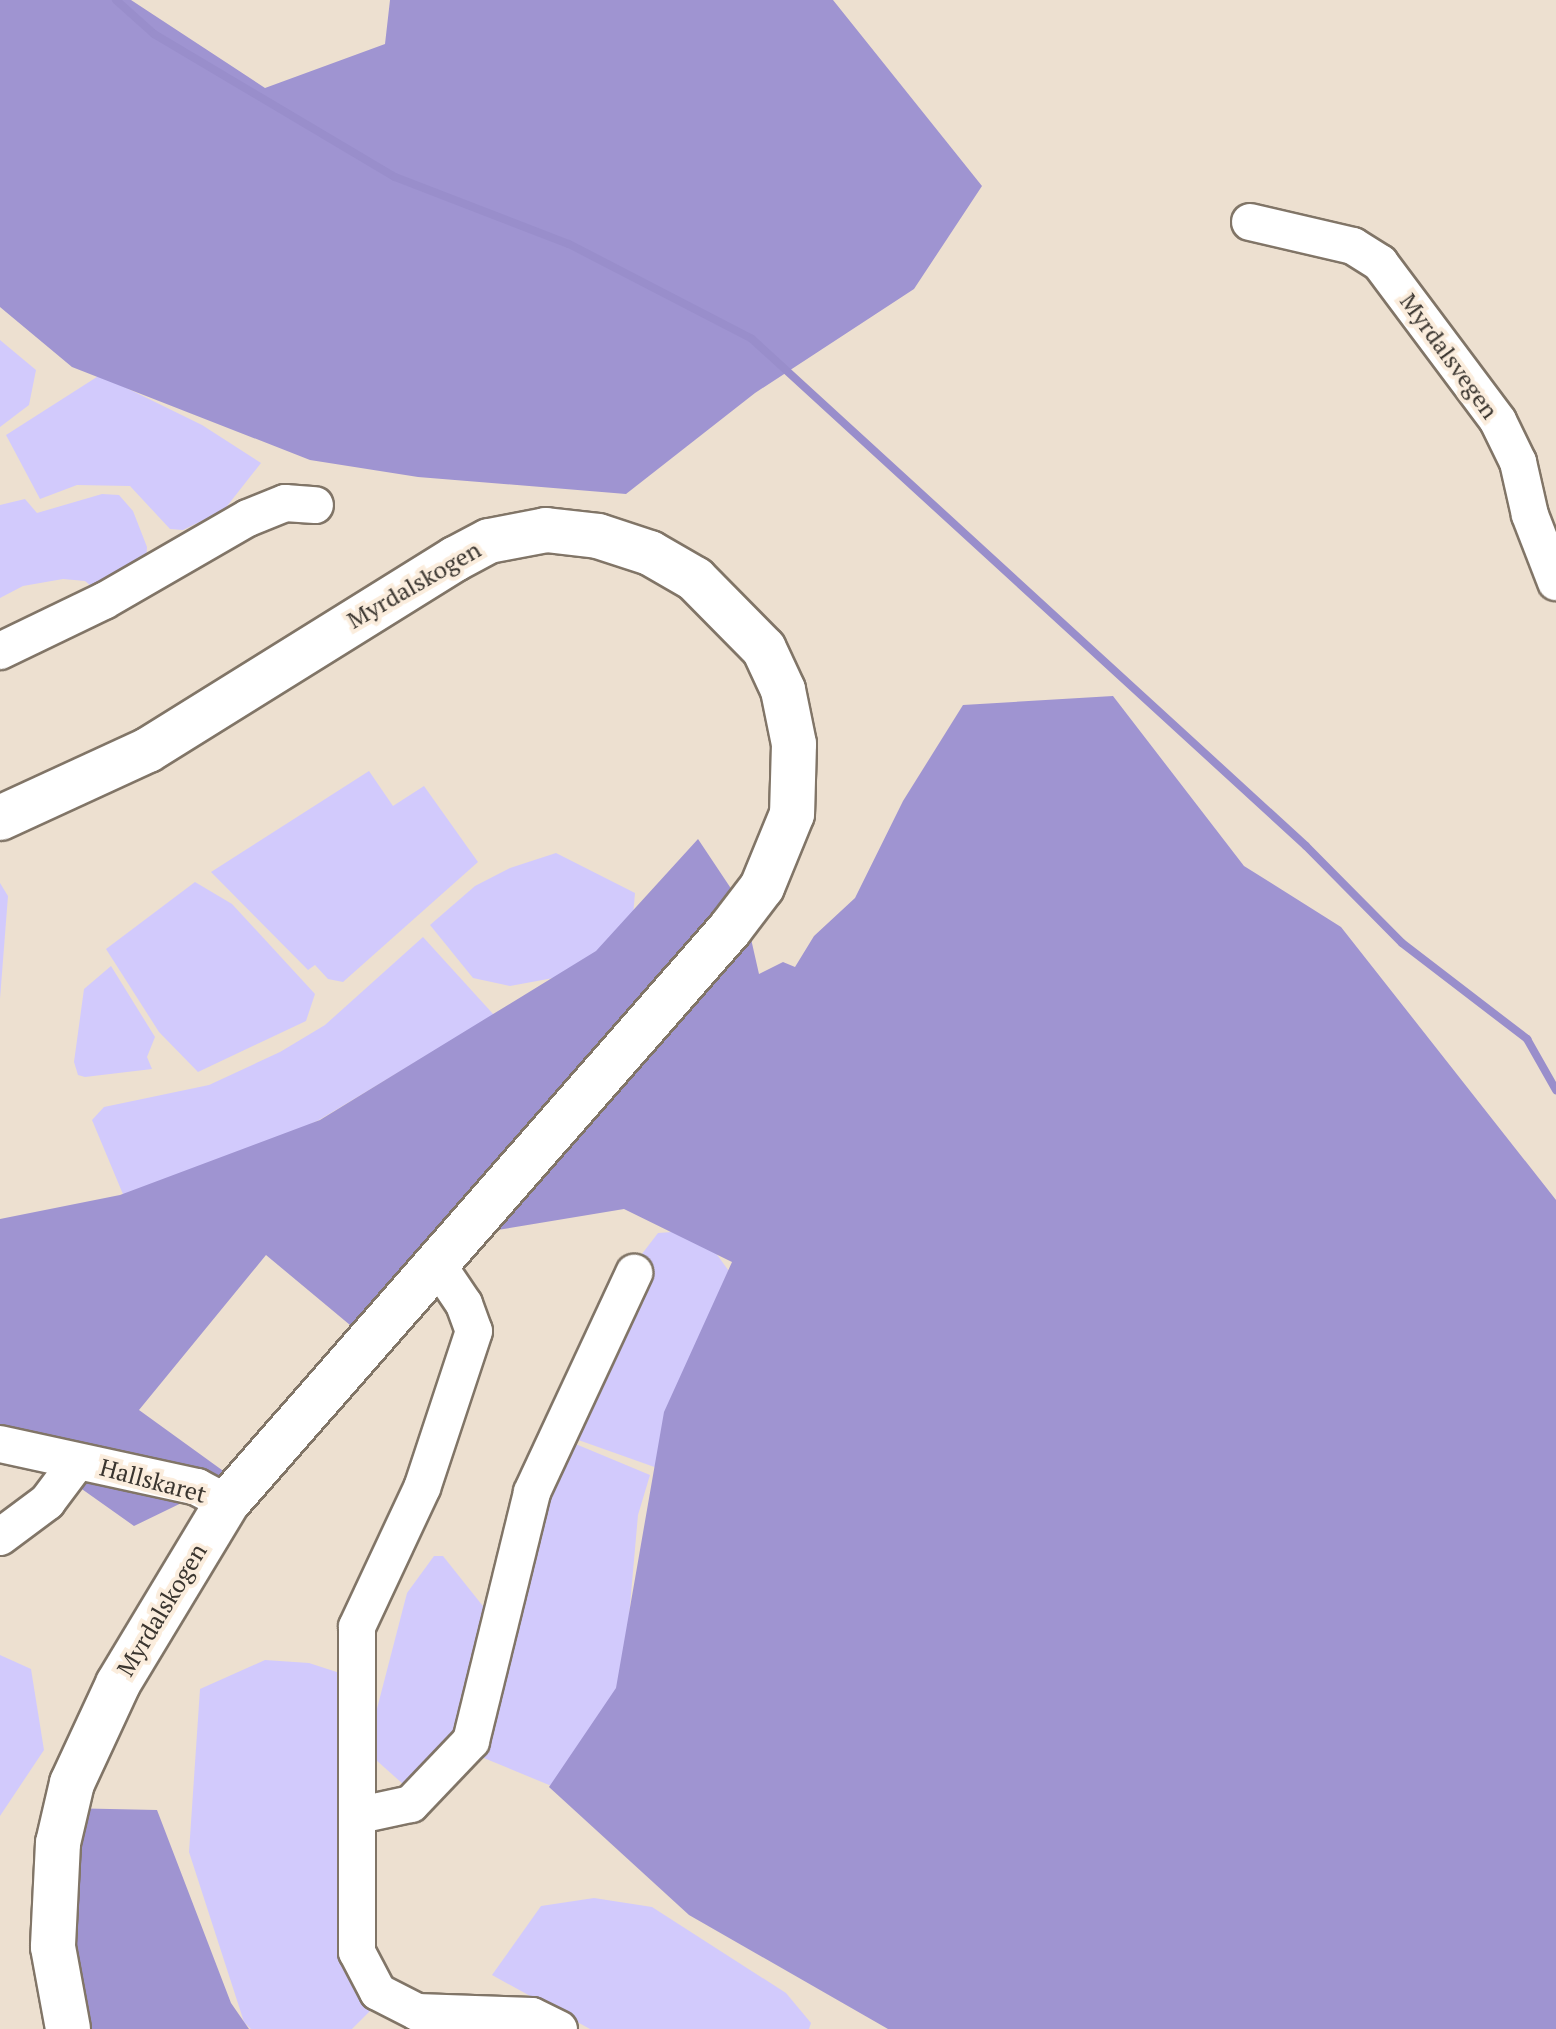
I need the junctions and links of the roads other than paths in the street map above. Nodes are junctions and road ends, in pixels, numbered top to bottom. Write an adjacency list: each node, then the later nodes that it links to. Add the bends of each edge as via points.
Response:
1 (1250, 222): 3 (street, Myrdalsvegen, via 1353,246 1380,263 1498,421 1518,462 1530,515)
2 (315, 505): 4 (street, via 285,503 248,518 104,601)
3 (1556, 582)
4 (0, 651)
5 (0, 818): 6 (main road, Myrdalskogen, via 148,750 355,618 489,541 546,530 598,536 650,553 695,579 730,609 783,690 794,744 792,814 776,860 730,929)
6 (435, 1261): 10 (main road, Myrdalskogen); 12 (street, via 464,1304 474,1331 422,1488 357,1627)
7 (634, 1273): 12 (street, via 532,1492 471,1741 411,1804)
8 (0, 1444): 9 (street, Hallskaret)
9 (77, 1462): 10 (street, Hallskaret, via 197,1487); 11 (street, Hallskaret, via 47,1502)
10 (227, 1503): 13 (main road, Myrdalskogen, via 118,1684 72,1783 58,1843 52,1905 58,1993)
11 (0, 1537)
12 (360, 1815): 14 (street, via 357,1952 378,1992 417,2012 532,2016)
13 (68, 2029)
14 (559, 2029)

